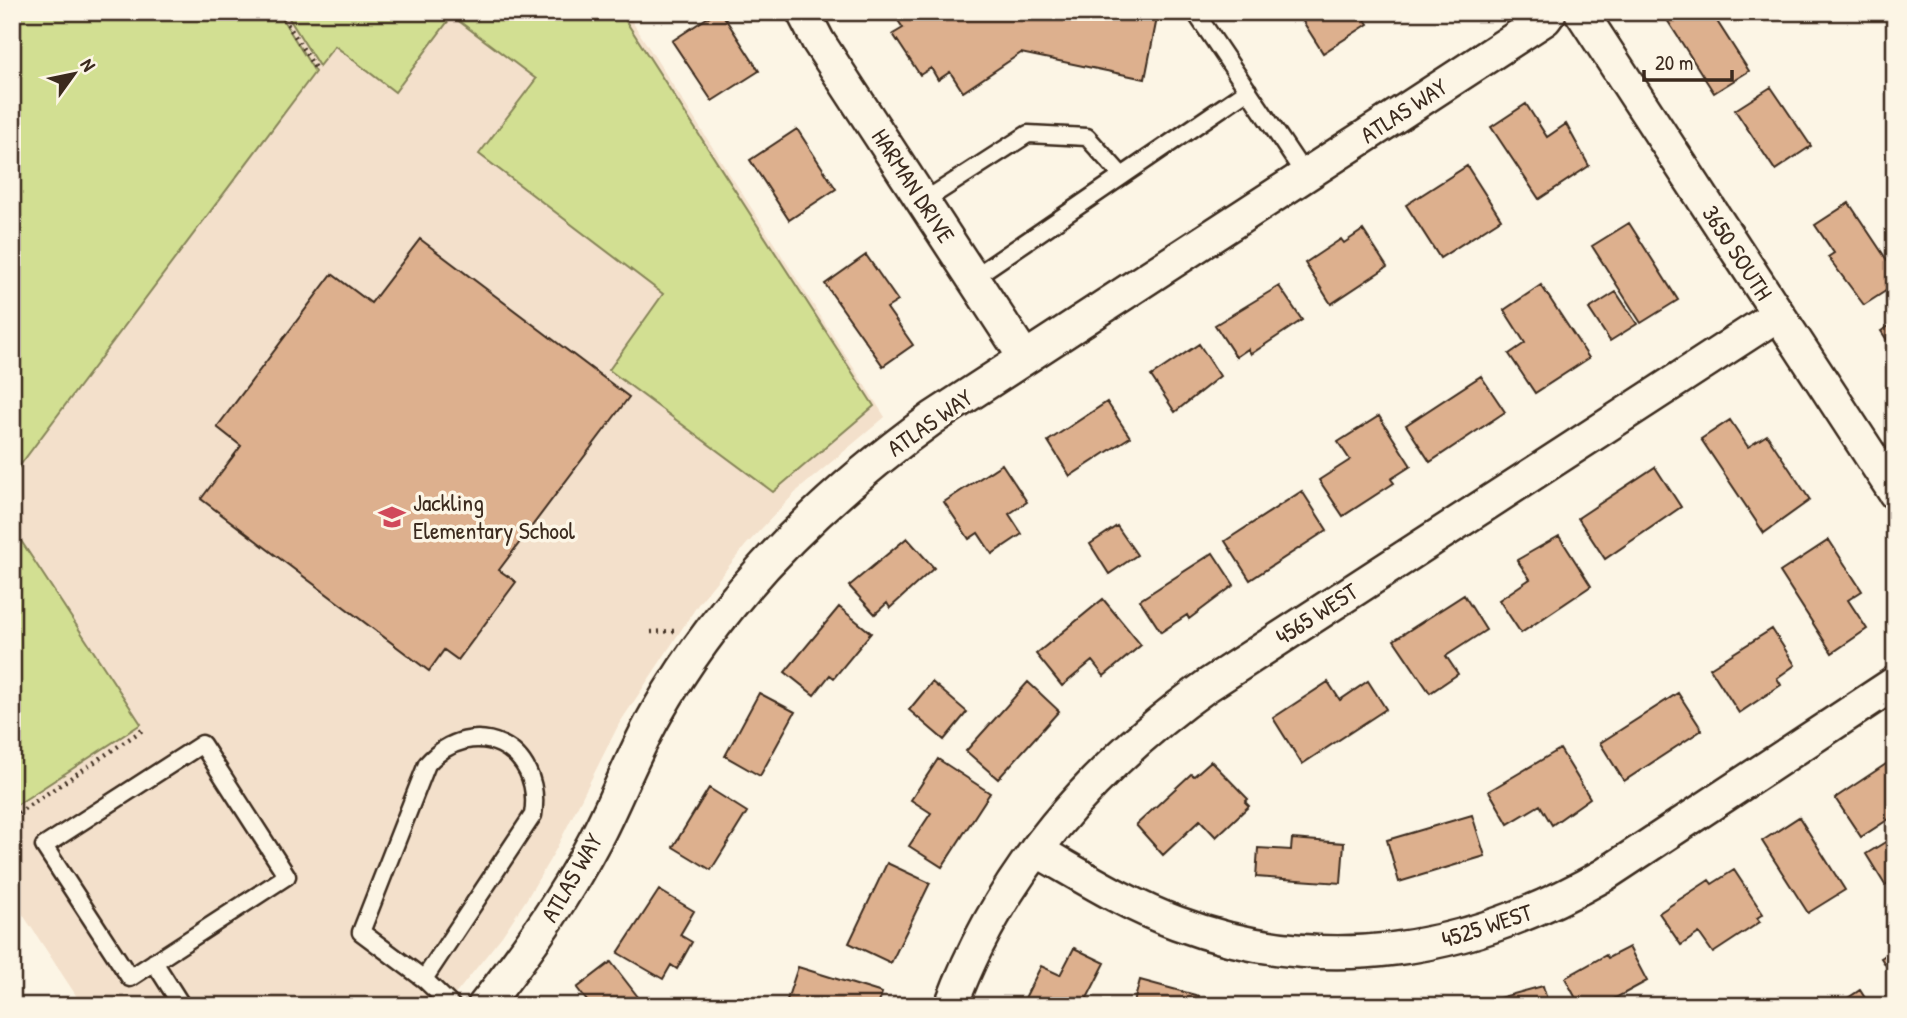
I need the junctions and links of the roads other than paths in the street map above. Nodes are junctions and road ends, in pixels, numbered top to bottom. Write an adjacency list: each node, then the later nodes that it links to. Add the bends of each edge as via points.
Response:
1 (803, 12): 8 (street, HARMAN DRIVE)
2 (1195, 12): 5 (lane)
3 (1550, 12): 6 (street, ATLAS WAY)
4 (1581, 12): 10 (street, 3650 SOUTH)
5 (1248, 90): 6 (lane); 7 (lane)
6 (1306, 175): 11 (street, ATLAS WAY)
7 (1122, 176): 8 (lane, via 1087,137 1028,134); 9 (lane)
8 (924, 201): 9 (street, HARMAN DRIVE)
9 (973, 278): 11 (street, HARMAN DRIVE)
10 (1777, 315): 12 (street, 3650 SOUTH); 14 (street, 4565 WEST, via 1179,705 1092,782)
11 (1025, 358): 19 (street, ATLAS WAY, via 933,418 855,477 744,589 657,713 557,906)
12 (1895, 493)
13 (1895, 683): 14 (street, 4525 WEST, via 1563,899 1521,918 1430,944 1331,953 1227,939 1129,903)
14 (1036, 850): 20 (street, 4565 WEST, via 980,939)
15 (154, 962): 15 (lane, via 287,876 202,744 44,846 130,978); 17 (lane)
16 (424, 979): 16 (lane, via 361,932 427,764 443,749 478,738 507,747 528,769 535,799 533,815); 18 (lane)
17 (182, 1006)
18 (452, 1006)
19 (484, 1006)
20 (951, 1006)

